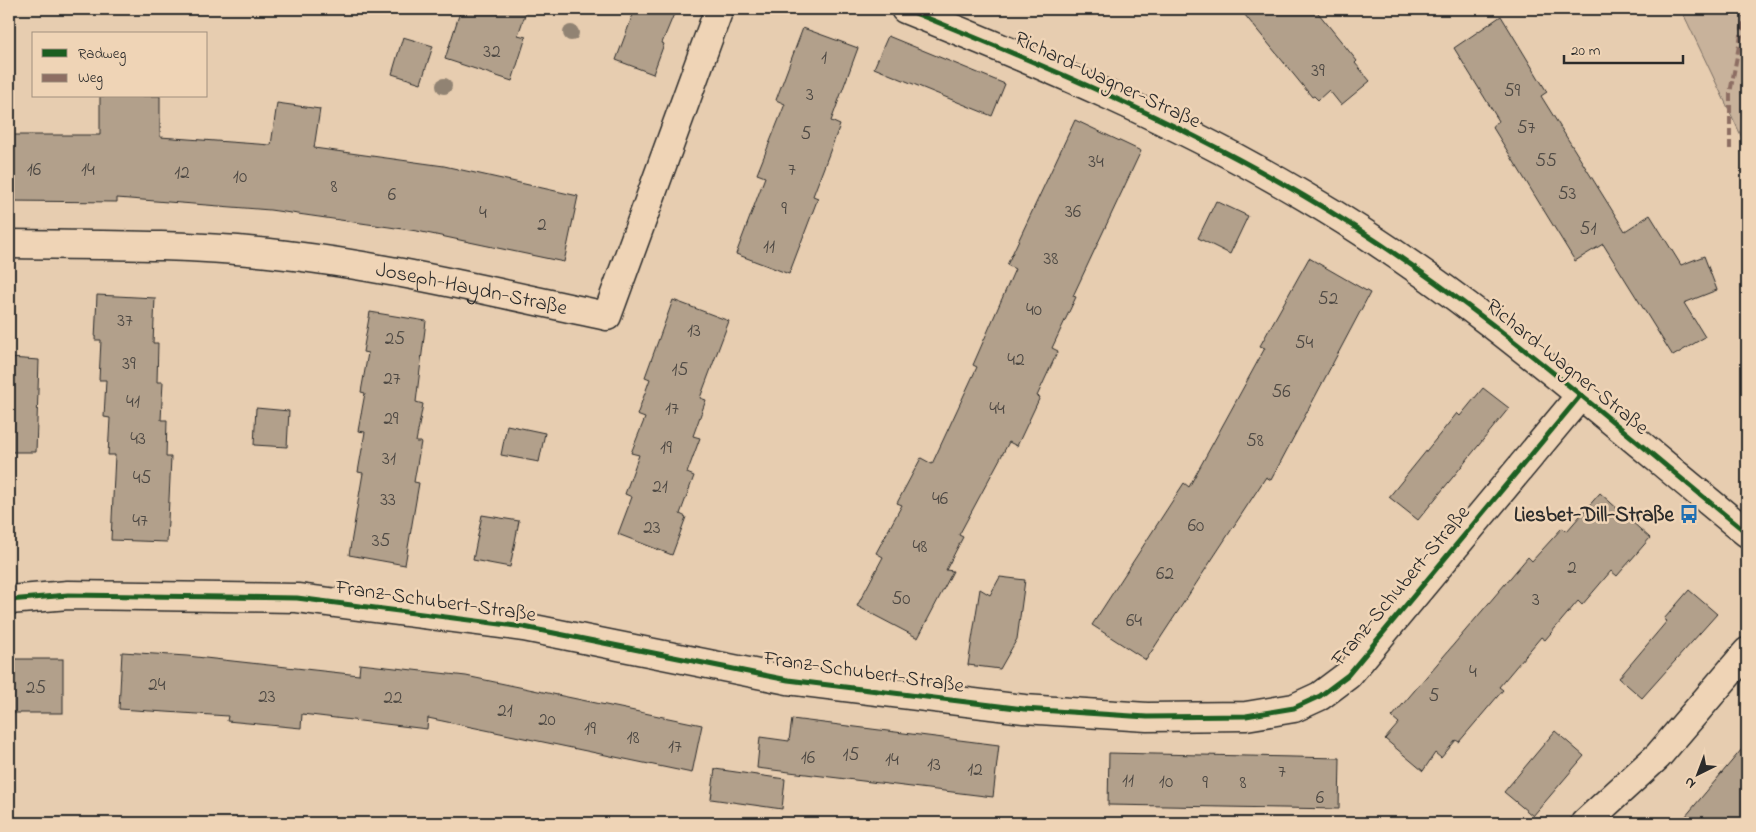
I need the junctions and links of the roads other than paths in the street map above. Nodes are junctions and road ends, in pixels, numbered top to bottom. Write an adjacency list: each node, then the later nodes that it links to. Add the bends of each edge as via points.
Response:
1 (719, 9): 3 (street, Joseph-Haydn-Straße, via 607,316 432,280 270,254 203,247)
2 (905, 9): 4 (street, Richard-Wagner-Straße, via 1071,77 1180,128 1304,196 1393,253 1482,317)
3 (9, 244)
4 (1580, 396): 5 (street, Richard-Wagner-Straße); 6 (street, Franz-Schubert-Straße, via 1348,675 1320,696 1294,708 1246,716 1147,717 1024,709 808,682 524,627 297,598 68,595)
5 (1747, 533)
6 (9, 600)
7 (1747, 652): 8 (street, via 1658,756)
8 (1585, 823)

